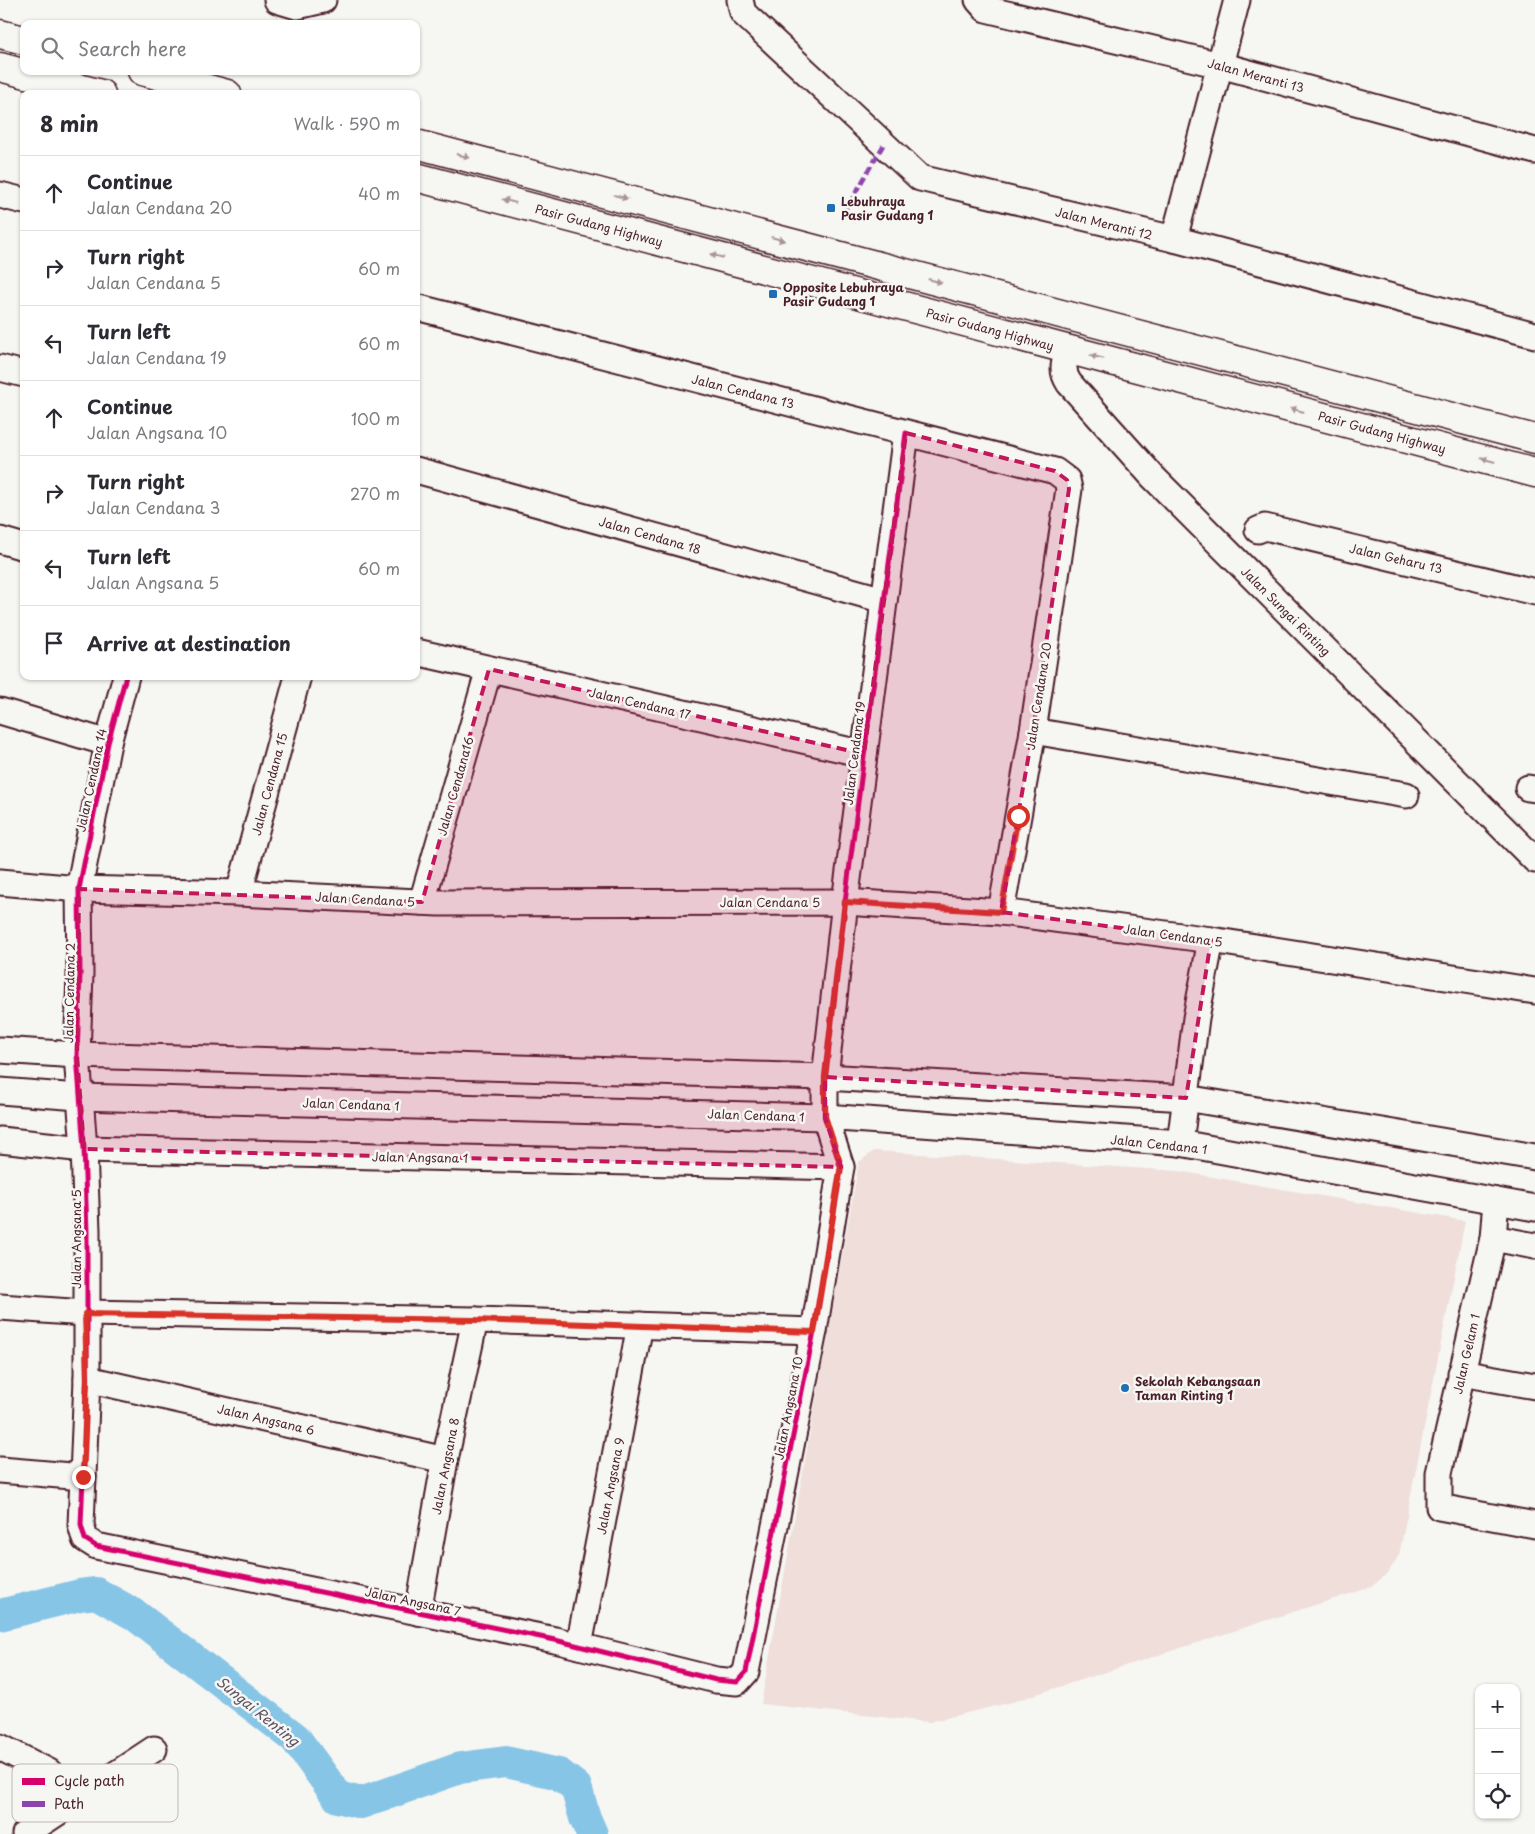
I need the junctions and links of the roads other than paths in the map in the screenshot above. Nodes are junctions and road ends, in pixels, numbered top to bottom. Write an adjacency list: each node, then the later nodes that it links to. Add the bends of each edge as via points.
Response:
1 (277, 0): 2 (street, via 296,6)
2 (323, 0)
3 (740, 0): 20 (street, Jalan Meranti 12, via 743,13 920,178)
4 (978, 0): 8 (street, Jalan Meranti 13, via 986,8)
5 (1237, 0): 8 (street)
6 (0, 34): 7 (highway)
7 (20, 39)
8 (1220, 65): 16 (street, Jalan Meranti 13); 20 (street)
9 (0, 67): 10 (highway)
10 (20, 72)
11 (30, 75): 13 (highway)
12 (157, 75): 14 (highway)
13 (86, 90)
14 (212, 90)
15 (420, 145): 27 (highway, one-way to 27)
16 (1535, 151)
17 (420, 178): 23 (highway, Pasir Gudang Highway, one-way to 17)
18 (0, 195): 19 (street)
19 (20, 200)
20 (1174, 239): 22 (street, Jalan Meranti 12)
21 (420, 308): 26 (street, Jalan Cendana 13)
22 (1535, 335)
23 (1068, 350): 29 (highway, Pasir Gudang Highway, one-way to 23); 45 (street, Jalan Sungai Rinting, via 1063,365 1069,383 1153,476)
24 (0, 368): 25 (street)
25 (20, 373)
26 (906, 433): 30 (street, Jalan Cendana 13, via 1055,471); 35 (street, Jalan Cendana 19)
27 (1535, 439)
28 (420, 471): 35 (street, Jalan Cendana 18)
29 (1535, 473)
30 (1067, 480): 41 (street, Jalan Cendana 20, via 1069,489)
31 (1258, 530): 34 (street, Jalan Geharu 13, via 1265,527)
32 (0, 540): 33 (street)
33 (20, 546)
34 (1535, 592)
35 (884, 600): 43 (street, Jalan Cendana 19)
36 (420, 653): 37 (street, Jalan Cendana 17)
37 (489, 669): 43 (street, Jalan Cendana 17); 49 (street, Jalan Cendana16)
38 (125, 680): 42 (street, Jalan Cendana 14)
39 (297, 680): 48 (street, Jalan Cendana 15)
40 (0, 711): 42 (street)
41 (1033, 731): 44 (street); 51 (street, Jalan Cendana 20)
42 (108, 743): 47 (street, Jalan Cendana 14)
43 (864, 754): 50 (street, Jalan Cendana 19)
44 (1406, 795)
45 (1535, 860)
46 (0, 882): 47 (street, Jalan Cendana 5)
47 (79, 889): 48 (street, Jalan Cendana 5); 55 (street, Jalan Cendana 2)
48 (239, 893): 49 (street, Jalan Cendana 5)
49 (422, 902): 50 (street, Jalan Cendana 5)
50 (845, 902): 51 (street, Jalan Cendana 5); 56 (street, Jalan Cendana 19)
51 (1001, 912): 52 (street, Jalan Cendana 5)
52 (1211, 940): 53 (street, Jalan Cendana 5); 59 (street, via 1196,1018)
53 (1535, 991)
54 (0, 1050): 55 (street)
55 (77, 1055): 56 (street); 58 (street, Jalan Cendana 2)
56 (825, 1077): 59 (street); 60 (street, Jalan Angsana 10)
57 (0, 1091): 58 (street, Jalan Cendana 1)
58 (79, 1097): 60 (street, Jalan Cendana 1); 63 (street, Jalan Cendana 2)
59 (1186, 1098): 62 (street); 64 (street)
60 (825, 1117): 62 (street, Jalan Cendana 1); 65 (street, Jalan Angsana 10)
61 (0, 1140): 63 (street, Jalan Angsana 1)
62 (1180, 1143): 66 (street, Jalan Cendana 1)
63 (84, 1149): 65 (street, Jalan Angsana 1); 71 (street, Jalan Angsana 5, via 87,1231)
64 (1535, 1157)
65 (841, 1166): 74 (street, Jalan Angsana 10)
66 (1496, 1201): 67 (street, Jalan Cendana 1); 68 (street, Jalan Gelam 1)
67 (1535, 1208)
68 (1493, 1238): 69 (street); 75 (street, Jalan Gelam 1)
69 (1535, 1246)
70 (0, 1307): 71 (street)
71 (85, 1314): 72 (street); 76 (street, Jalan Angsana 5)
72 (474, 1320): 73 (street); 78 (street, Jalan Angsana 8)
73 (640, 1325): 74 (street); 84 (street, Jalan Angsana 9)
74 (814, 1332): 85 (street, Jalan Angsana 10, via 746,1672)
75 (1461, 1373): 77 (street); 81 (street, Jalan Gelam 1, via 1439,1473 1439,1507)
76 (87, 1379): 78 (street, Jalan Angsana 6); 80 (street, Jalan Angsana 5)
77 (1535, 1386)
78 (445, 1460): 83 (street, Jalan Angsana 8)
79 (0, 1470): 80 (street)
80 (83, 1477): 82 (street, Jalan Angsana 5, via 81,1525)
81 (1535, 1525)
82 (85, 1539): 83 (street, Jalan Angsana 7, via 96,1546)
83 (418, 1612): 84 (street, Jalan Angsana 7)
84 (579, 1646): 85 (street, Jalan Angsana 7, via 716,1680)
85 (737, 1682)
86 (0, 1747): 88 (street)
87 (154, 1749): 89 (street)
88 (33, 1764)
89 (131, 1764)
90 (43, 1822): 91 (street)
91 (25, 1834)

